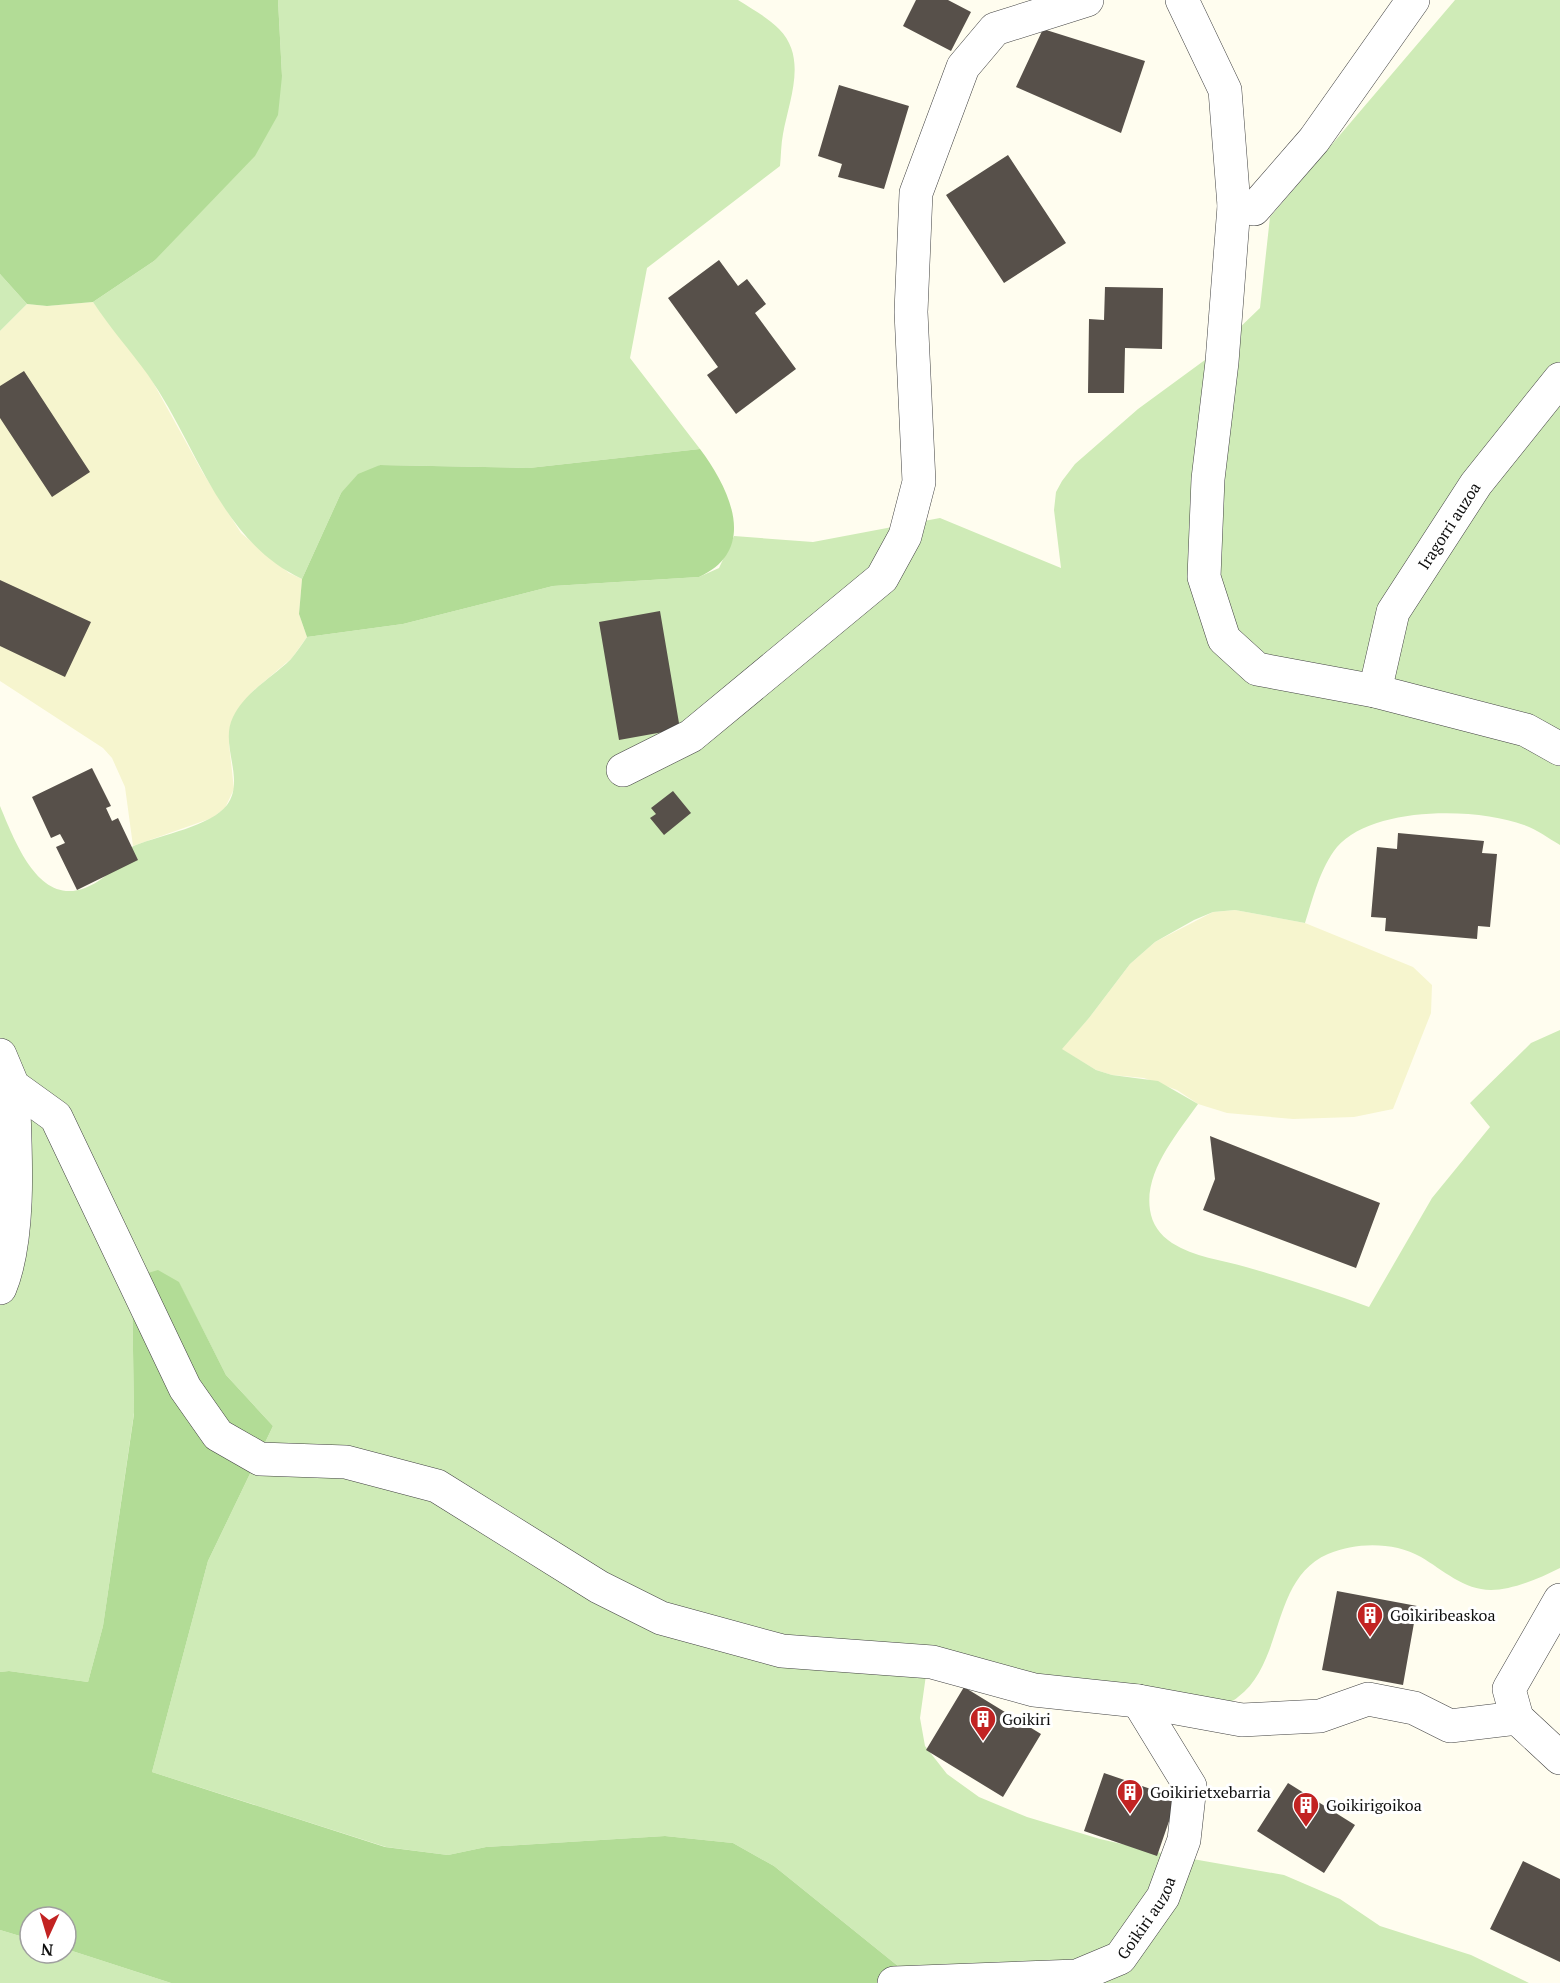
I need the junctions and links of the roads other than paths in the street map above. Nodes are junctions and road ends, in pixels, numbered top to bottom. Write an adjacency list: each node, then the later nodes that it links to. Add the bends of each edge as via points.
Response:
1 (1087, 0): 8 (street, via 995,29 963,66 916,194 911,312 919,482 905,536 882,578 691,736)
2 (1182, 0): 4 (street, via 1225,90)
3 (1413, 0): 4 (street, via 1314,140 1254,209)
4 (1234, 206): 6 (street, via 1208,479 1204,577 1224,639 1257,669)
5 (1560, 379): 6 (street, Iragorri auzoa, via 1476,484 1393,612)
6 (1375, 691): 7 (street, via 1527,730)
7 (1560, 748)
8 (623, 770)
9 (0, 1055): 10 (street)
10 (13, 1086): 11 (street, via 16,1159 9,1265); 14 (street, via 56,1117 185,1388 218,1436 260,1459 346,1462 437,1486 599,1587 661,1618 782,1651 932,1662 1034,1690)
11 (0, 1288)
12 (1560, 1600): 13 (street)
13 (1546, 1650): 15 (street, via 1509,1689)
14 (1138, 1701): 15 (street, via 1242,1720 1320,1716 1368,1699 1414,1708 1450,1726); 17 (street, Goikiri auzoa, via 1190,1786 1184,1840 1163,1897 1120,1958 1077,1976)
15 (1517, 1718): 16 (street)
16 (1560, 1758)
17 (894, 1983)

